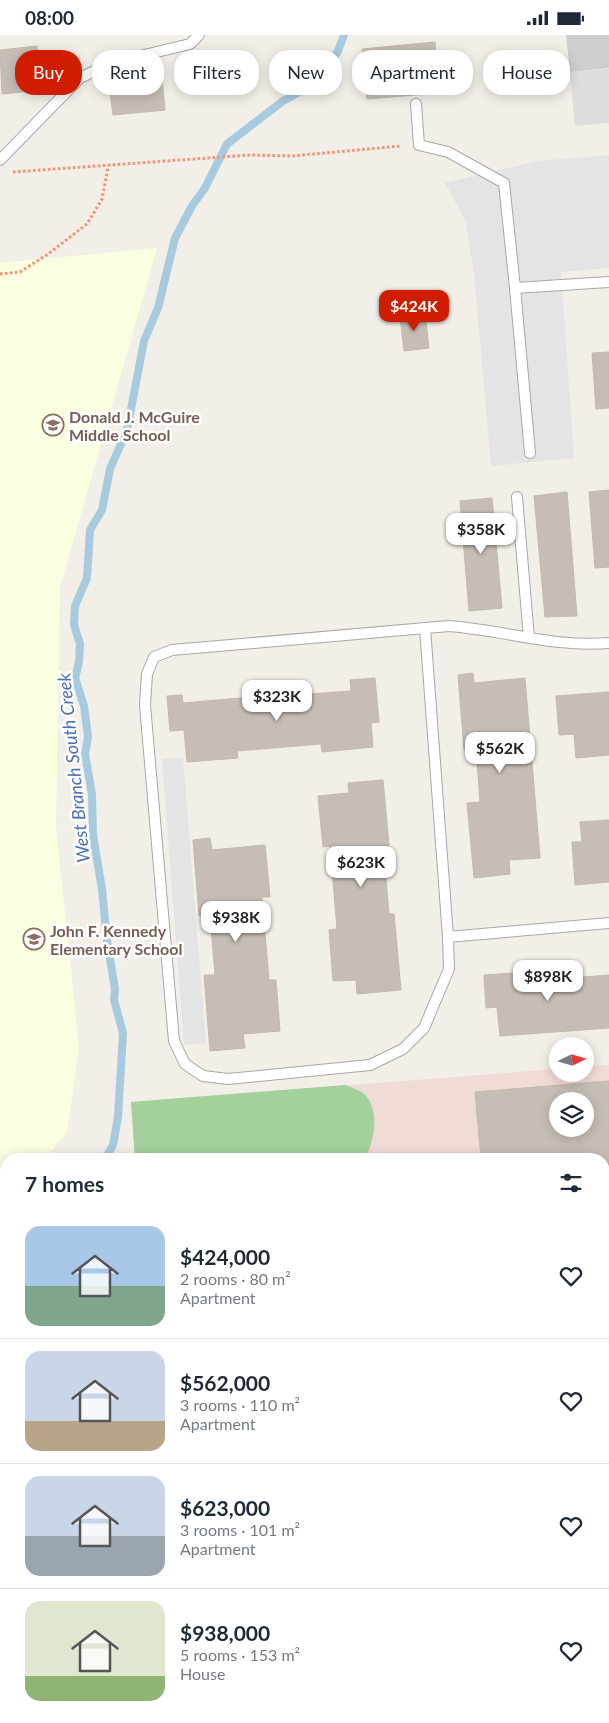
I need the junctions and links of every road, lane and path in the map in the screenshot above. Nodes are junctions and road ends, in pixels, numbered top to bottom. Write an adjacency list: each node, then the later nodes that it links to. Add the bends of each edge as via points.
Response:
1 (199, 35): 4 (lane, via 190,44 111,63 80,78)
2 (416, 104): 3 (lane)
3 (419, 145): 5 (path); 9 (lane, via 448,152 504,183)
4 (0, 160)
5 (108, 167): 6 (path); 7 (path, via 102,199 87,224 20,272)
6 (10, 172)
7 (0, 274)
8 (609, 282): 9 (lane)
9 (515, 288): 10 (lane)
10 (530, 453)
11 (517, 497): 13 (lane)
12 (425, 628): 13 (lane, via 475,628); 16 (lane); 16 (lane, via 172,650 154,657 147,674 145,705 174,1041 185,1064 203,1077 228,1079 370,1065 403,1049 424,1028 449,969)
13 (529, 639): 14 (lane, via 585,645)
14 (609, 643)
15 (609, 923): 16 (lane)
16 (448, 937)

